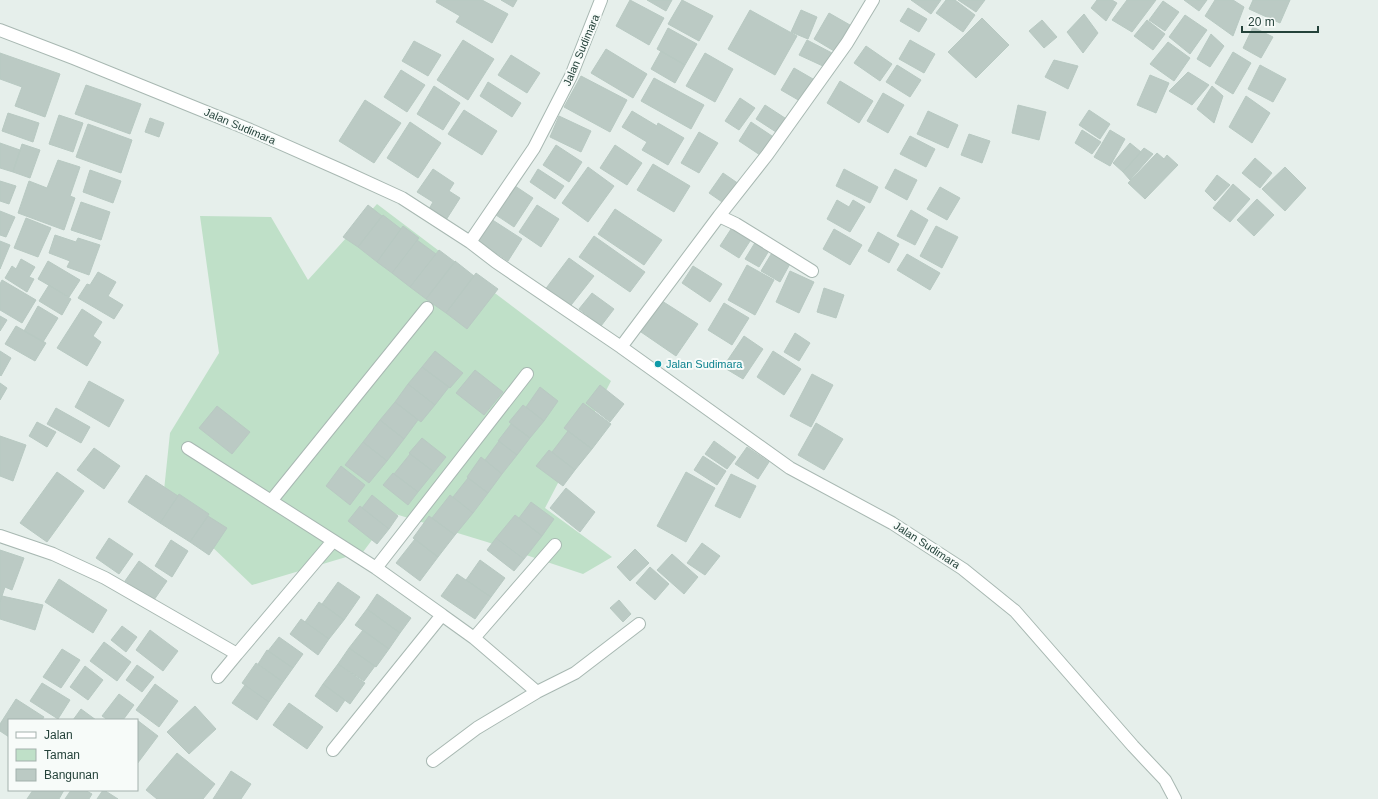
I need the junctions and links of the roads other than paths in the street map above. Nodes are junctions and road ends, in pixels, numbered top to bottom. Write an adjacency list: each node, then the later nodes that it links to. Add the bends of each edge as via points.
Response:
1 (601, 0): 5 (street, Jalan Sudimara, via 572,76 534,148)
2 (873, 0): 4 (street, via 848,43)
3 (0, 30): 5 (street, Jalan Sudimara, via 241,126 343,171 402,198)
4 (720, 216): 6 (street); 8 (street)
5 (470, 242): 8 (street, Jalan Sudimara)
6 (812, 271)
7 (427, 308): 11 (street)
8 (621, 347): 24 (street, Jalan Sudimara, via 790,468 892,523 963,568 1015,611 1165,780)
9 (527, 374): 15 (street)
10 (188, 448): 11 (street)
11 (270, 501): 13 (street)
12 (0, 536): 19 (street, via 53,554 104,578)
13 (333, 541): 15 (street); 19 (street)
14 (555, 545): 18 (street)
15 (376, 568): 16 (street)
16 (442, 615): 18 (street); 22 (street)
17 (639, 624): 21 (street, via 575,673)
18 (474, 638): 21 (street)
19 (237, 654): 20 (street)
20 (218, 677)
21 (537, 692): 23 (street, via 476,728)
22 (333, 750)
23 (433, 761)
24 (1175, 799)

